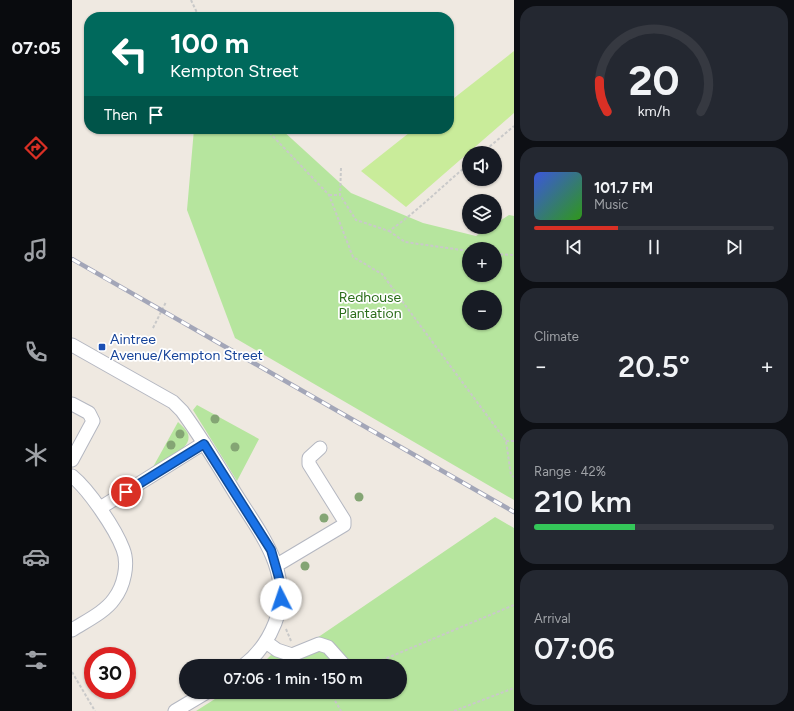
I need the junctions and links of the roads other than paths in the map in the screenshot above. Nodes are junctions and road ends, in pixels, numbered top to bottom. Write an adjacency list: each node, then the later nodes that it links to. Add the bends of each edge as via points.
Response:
1 (72, 345): 3 (street, via 173,402)
2 (72, 404): 5 (street, via 89,413 93,421)
3 (204, 444): 7 (street); 8 (street, via 271,550)
4 (320, 448): 8 (street, via 309,458 308,464 344,520 344,524)
5 (72, 460)
6 (72, 476): 7 (street)
7 (100, 508): 9 (street, via 123,549 125,570 120,590 108,606)
8 (277, 565): 10 (street, via 281,585 279,613)
9 (72, 630)
10 (266, 642): 11 (street, via 261,651); 12 (street, via 277,650 292,655 319,644 328,647)
11 (251, 659)
12 (339, 659)
13 (195, 699): 14 (street)
14 (175, 711)

